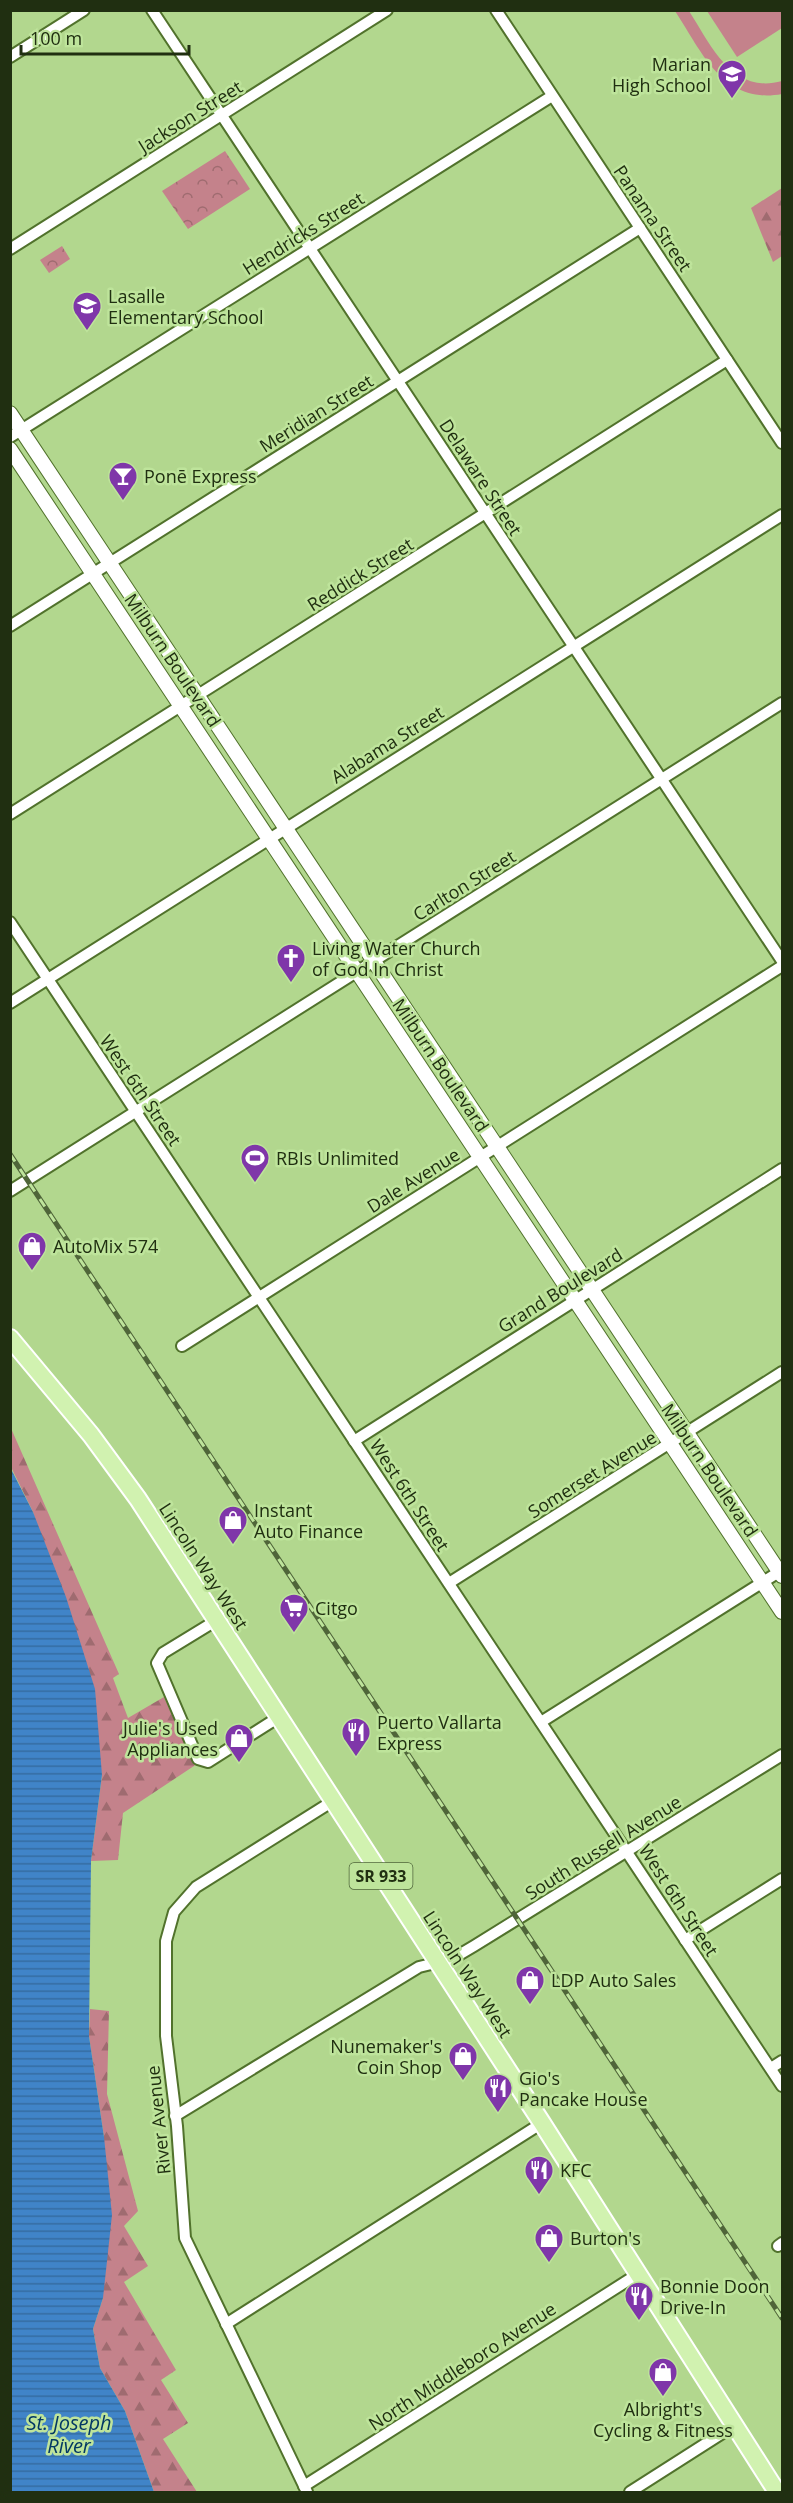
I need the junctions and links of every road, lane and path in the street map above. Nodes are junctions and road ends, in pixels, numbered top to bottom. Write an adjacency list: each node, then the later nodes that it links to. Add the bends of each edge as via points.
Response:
1 (84, 10): 5 (street)
2 (152, 10): 7 (street, Delaware Street)
3 (387, 10): 7 (street, Jackson Street)
4 (496, 10): 6 (street, Panama Street)
5 (10, 57)
6 (552, 96): 8 (street, Panama Street); 10 (street, Hendricks Street)
7 (221, 116): 9 (street, Jackson Street); 10 (street, Delaware Street)
8 (640, 228): 11 (street, Panama Street); 12 (street, Meridian Street)
9 (10, 249)
10 (309, 249): 12 (street, Delaware Street); 14 (street, Hendricks Street)
11 (727, 360): 15 (street, Panama Street); 17 (street, Reddick Street)
12 (398, 381): 17 (street, Delaware Street); 19 (street, Meridian Street)
13 (10, 413): 14 (street, Milburn Boulevard)
14 (16, 433): 19 (street, Milburn Boulevard)
15 (783, 443)
16 (10, 449): 20 (street, Milburn Boulevard)
17 (486, 514): 22 (street, Delaware Street); 23 (street, Reddick Street)
18 (783, 515): 22 (street, Alabama Street)
19 (110, 562): 20 (street, Meridian Street); 23 (street, Milburn Boulevard)
20 (93, 573): 21 (street, Meridian Street); 25 (street, Milburn Boulevard)
21 (10, 626)
22 (574, 647): 26 (street, Delaware Street); 28 (street, Alabama Street)
23 (198, 696): 25 (street, Reddick Street); 28 (street, Milburn Boulevard)
24 (783, 703): 26 (street, Carlton Street)
25 (182, 706): 27 (street, Reddick Street); 29 (street, Milburn Boulevard)
26 (662, 780): 31 (street, Carlton Street); 32 (street, Delaware Street)
27 (10, 814)
28 (286, 828): 29 (street, Alabama Street); 31 (street, Milburn Boulevard)
29 (270, 839): 33 (street, Milburn Boulevard); 34 (street, Alabama Street)
30 (10, 922): 34 (street, West 6th Street)
31 (374, 961): 33 (street, Carlton Street); 37 (street, Milburn Boulevard)
32 (783, 964): 37 (street, Dale Avenue)
33 (358, 972): 36 (street, Carlton Street); 38 (street, Milburn Boulevard)
34 (48, 979): 35 (street, Alabama Street); 36 (street, West 6th Street)
35 (10, 1003)
36 (136, 1112): 40 (street, Carlton Street); 42 (street, West 6th Street)
37 (497, 1146): 38 (street, Dale Avenue); 41 (street, Milburn Boulevard)
38 (480, 1157): 42 (street, Dale Avenue); 43 (street, Milburn Boulevard)
39 (783, 1168): 41 (street, Grand Boulevard)
40 (10, 1191)
41 (592, 1289): 43 (street, Grand Boulevard); 47 (street, Milburn Boulevard)
42 (259, 1297): 45 (street, Dale Avenue); 48 (street, West 6th Street)
43 (575, 1300): 48 (street, Grand Boulevard); 49 (street, Milburn Boulevard)
44 (10, 1338): 54 (main road, Lincoln Way West / SR 933, via 119,1473)
45 (182, 1346)
46 (783, 1372): 47 (street, Somerset Avenue)
47 (687, 1432): 49 (street, Somerset Avenue); 50 (street, Milburn Boulevard)
48 (354, 1441): 52 (street, West 6th Street)
49 (671, 1443): 51 (street, Milburn Boulevard); 52 (street, Somerset Avenue)
50 (782, 1572): 51 (street)
51 (763, 1582): 53 (street, Milburn Boulevard); 56 (street)
52 (449, 1583): 56 (street, West 6th Street)
53 (783, 1612)
54 (217, 1620): 55 (main road, Lincoln Way West / SR 933); 55 (street, via 163,1653 157,1663 198,1759 208,1762)
55 (279, 1717): 58 (main road, Lincoln Way West / SR 933)
56 (541, 1722): 59 (street, West 6th Street)
57 (783, 1755): 59 (street, South Russell Avenue)
58 (333, 1801): 62 (main road, Lincoln Way West / SR 933); 66 (street, River Avenue, via 196,1887 174,1912 166,1941 165,2010)
59 (628, 1851): 61 (street, West 6th Street); 62 (street, South Russell Avenue, via 452,1959)
60 (783, 1879): 61 (street)
61 (685, 1940): 64 (street, West 6th Street)
62 (438, 1963): 66 (street, South Russell Avenue, via 419,1967); 67 (main road, Lincoln Way West / SR 933)
63 (783, 2061): 64 (street)
64 (771, 2068): 65 (street, West 6th Street)
65 (783, 2086)
66 (175, 2116): 69 (street, River Avenue, via 185,2238)
67 (542, 2123): 68 (main road, Lincoln Way West / SR 933); 69 (street)
68 (638, 2274): 70 (main road, Lincoln Way West / SR 933); 71 (street, North Middleboro Avenue)
69 (226, 2324): 71 (street, River Avenue)
70 (735, 2425): 72 (street); 73 (main road, Lincoln Way West / SR 933)
71 (305, 2489)
72 (630, 2493)
73 (777, 2493)

